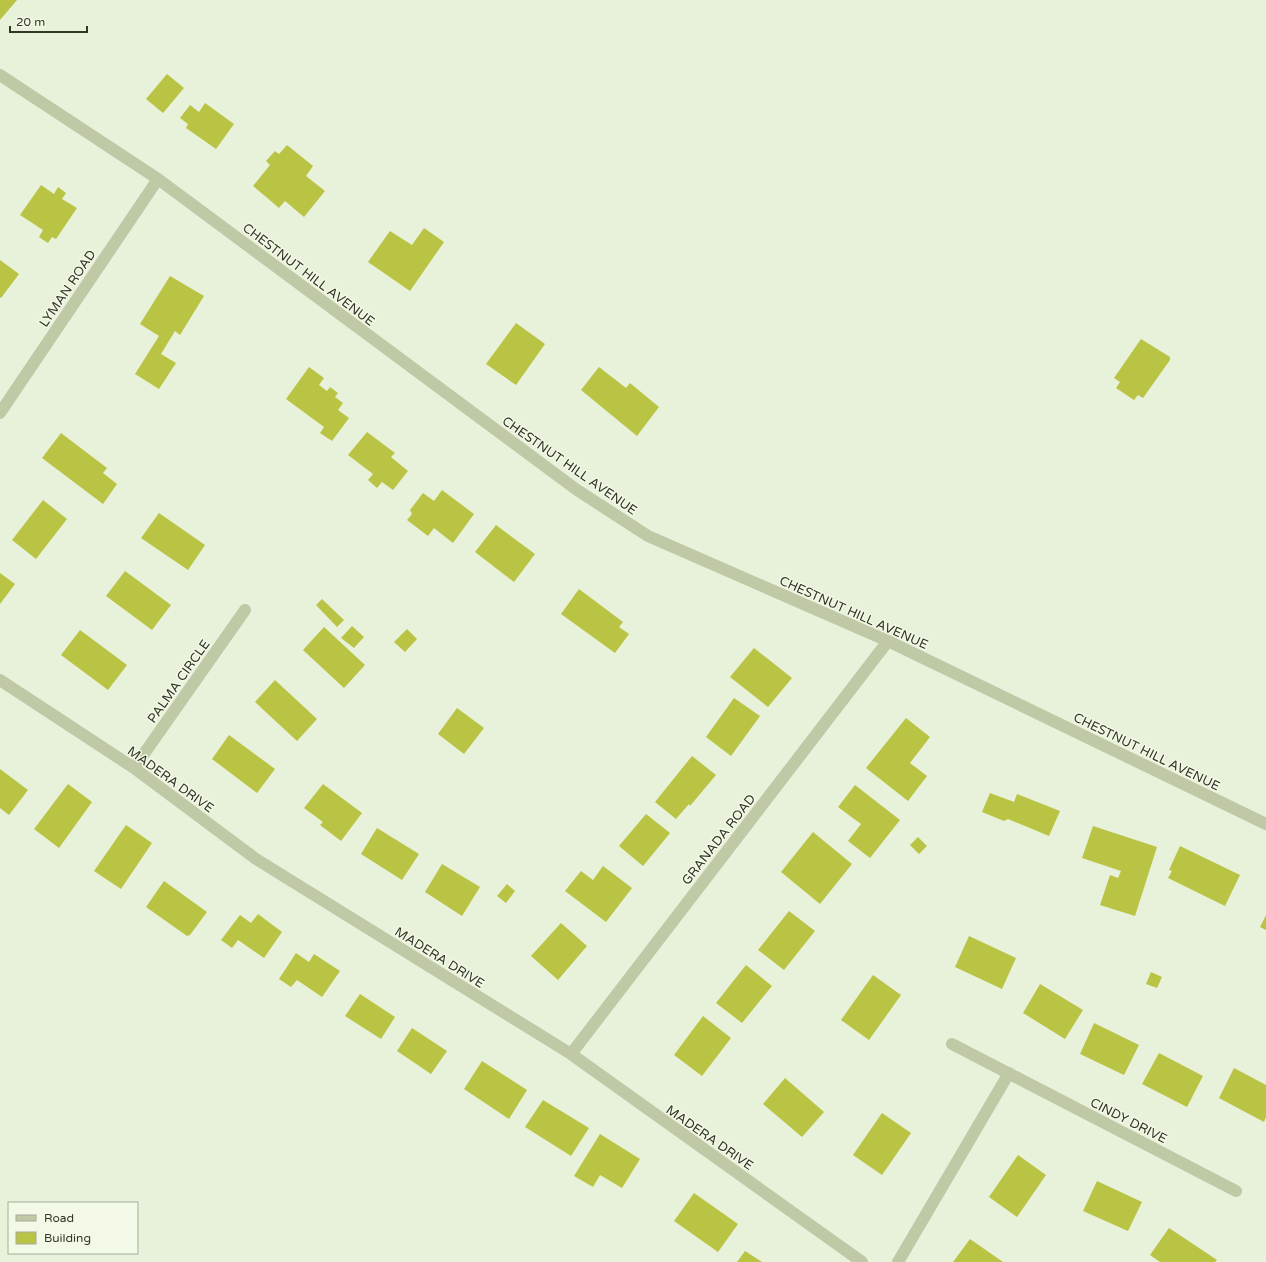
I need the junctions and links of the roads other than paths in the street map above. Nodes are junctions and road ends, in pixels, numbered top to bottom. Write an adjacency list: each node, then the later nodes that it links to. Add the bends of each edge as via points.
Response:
1 (0, 75): 2 (street, CHESTNUT HILL AVENUE)
2 (158, 179): 3 (street, LYMAN ROAD); 5 (street, CHESTNUT HILL AVENUE, via 577,490 648,536)
3 (0, 413)
4 (244, 610): 7 (street, PALMA CIRCLE)
5 (888, 641): 8 (street, CHESTNUT HILL AVENUE); 10 (street, GRANADA ROAD)
6 (0, 680): 7 (street, MADERA DRIVE)
7 (134, 768): 10 (street, MADERA DRIVE, via 256,859)
8 (1266, 824)
9 (952, 1044): 11 (street, CINDY DRIVE)
10 (571, 1054): 13 (street, MADERA DRIVE)
11 (1009, 1074): 12 (street, CINDY DRIVE); 14 (street)
12 (1236, 1191)
13 (862, 1262)
14 (898, 1262)

